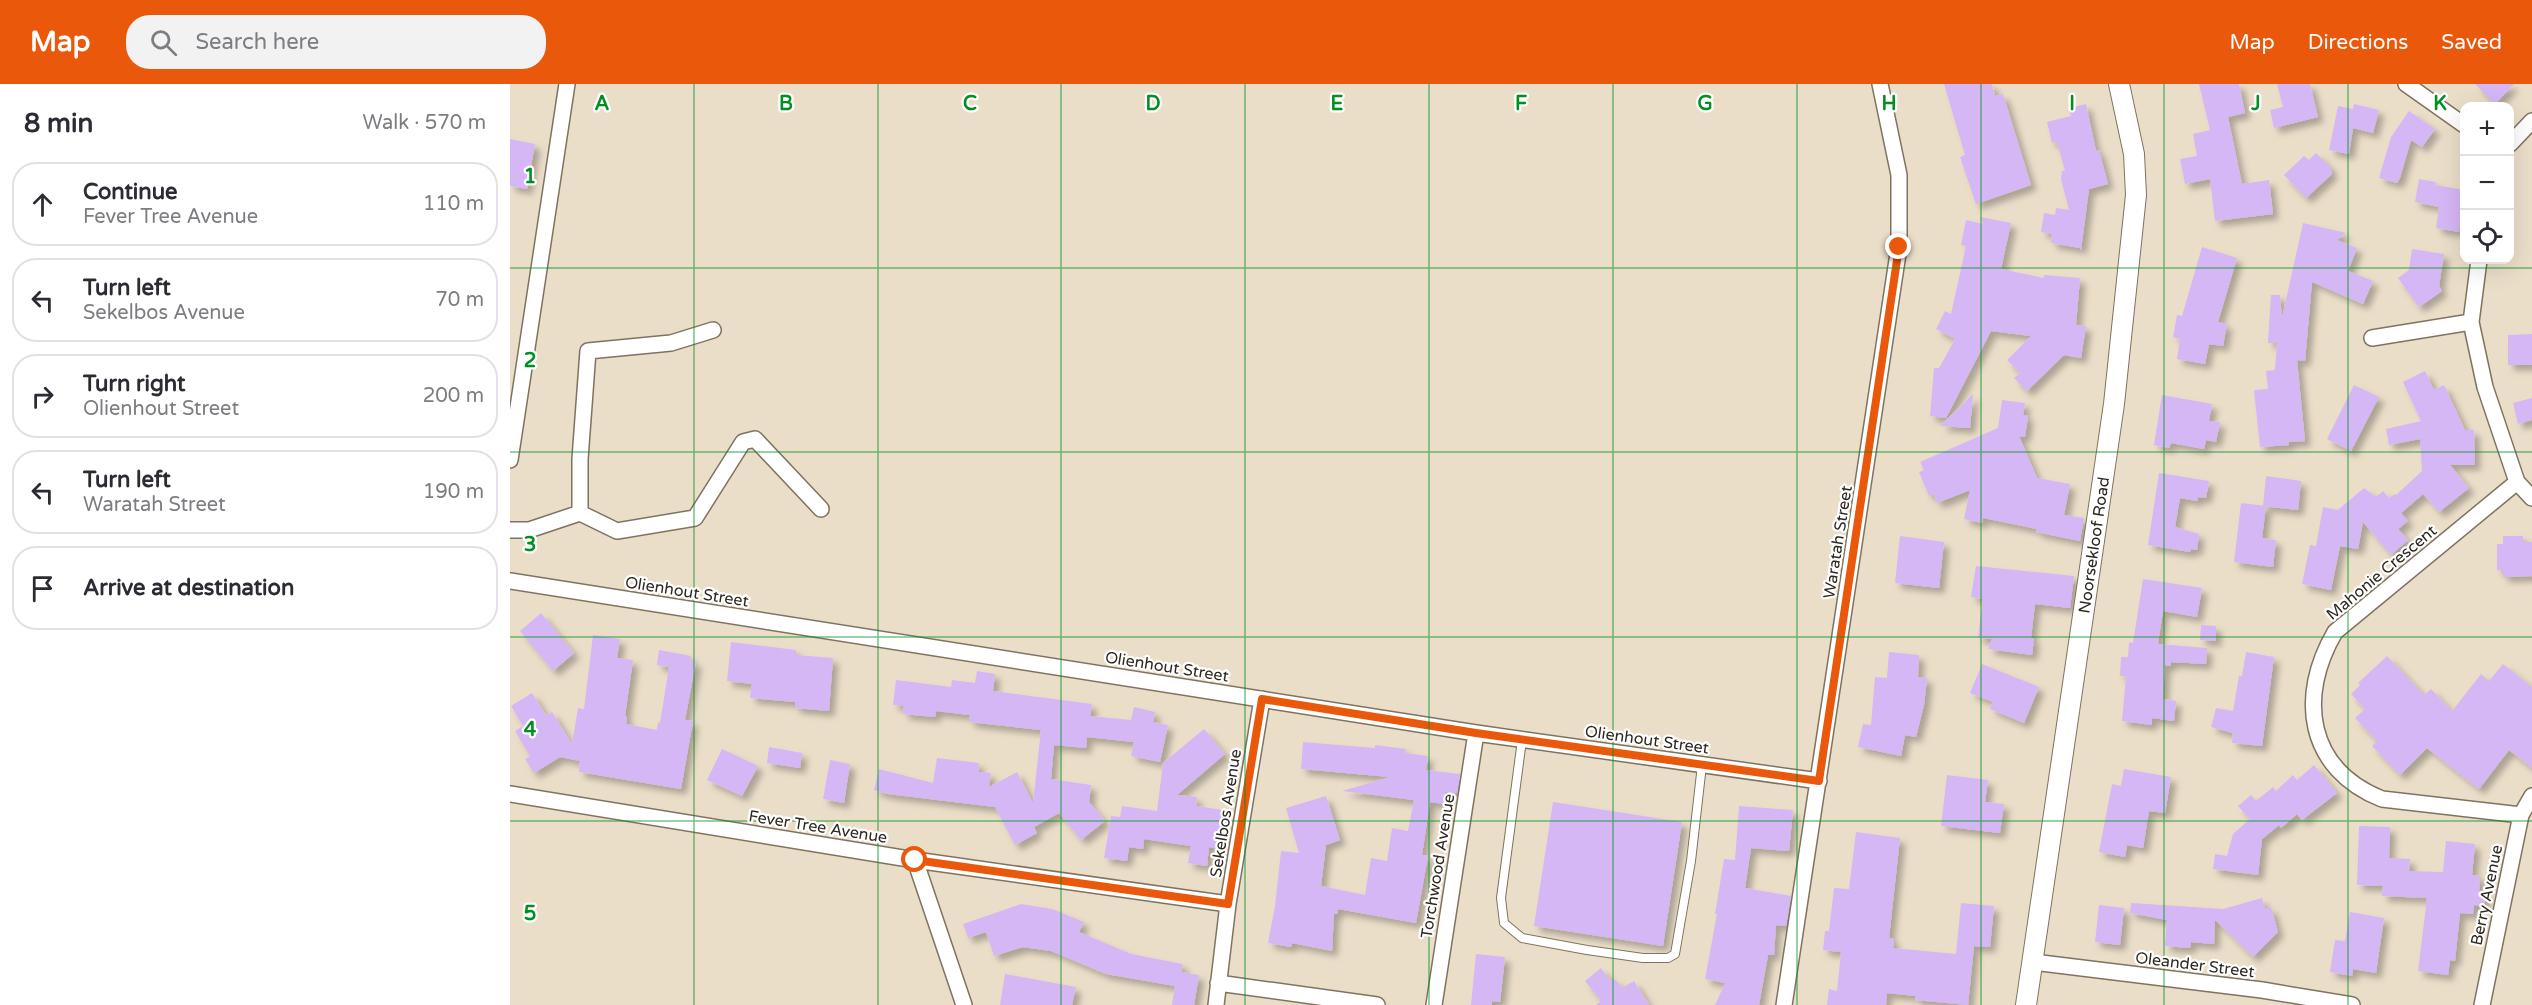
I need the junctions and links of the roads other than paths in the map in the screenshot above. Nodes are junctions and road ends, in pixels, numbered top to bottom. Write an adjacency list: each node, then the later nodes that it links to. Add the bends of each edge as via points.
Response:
1 (567, 84): 12 (street)
2 (1880, 84): 23 (street, Waratah Street, via 1899,175 1899,247)
3 (2119, 84): 29 (street, Noorsekloof Road, via 2134,154 2136,195 2114,404)
4 (2406, 84): 5 (street)
5 (2460, 122)
6 (2532, 122): 7 (street)
7 (2514, 140)
8 (2478, 264): 9 (street)
9 (2471, 322): 11 (street); 13 (street, via 2485,387)
10 (713, 330): 16 (street, via 671,343 588,351 579,459)
11 (2372, 338)
12 (510, 460)
13 (2517, 482): 14 (street); 26 (street, Mahonie Crescent, via 2336,632 2320,664 2314,718 2323,750 2369,794 2382,799)
14 (2532, 498)
15 (820, 509): 16 (street, via 755,439 743,442 695,518 617,531)
16 (580, 513): 17 (street, via 529,530)
17 (510, 530)
18 (510, 581): 19 (street, Olienhout Street)
19 (1262, 699): 20 (street, Olienhout Street); 28 (street, Sekelbos Avenue)
20 (1476, 733): 21 (street, Olienhout Street); 35 (street, Torchwood Avenue)
21 (1522, 740): 22 (street, Olienhout Street); 22 (lane, via 1501,898 1504,923 1522,938 1643,958 1668,958 1675,954)
22 (1702, 765): 23 (street, Olienhout Street)
23 (1819, 781): 36 (street, Waratah Street)
24 (510, 794): 27 (street, Fever Tree Avenue)
25 (2532, 796): 26 (street, Berry Avenue)
26 (2521, 814): 39 (street, Berry Avenue)
27 (915, 860): 28 (street, Fever Tree Avenue); 32 (street)
28 (1228, 904): 30 (street, Sekelbos Avenue)
29 (2033, 962): 31 (street, Oleander Street); 37 (street, Noorsekloof Road)
30 (1218, 983): 33 (street, Sekelbos Avenue); 34 (street)
31 (2261, 998): 38 (street, Oleander Street)
32 (964, 1005)
33 (1216, 1005)
34 (1377, 1005)
35 (1434, 1005)
36 (1784, 1005)
37 (2026, 1005)
38 (2352, 1005)
39 (2482, 1005)

